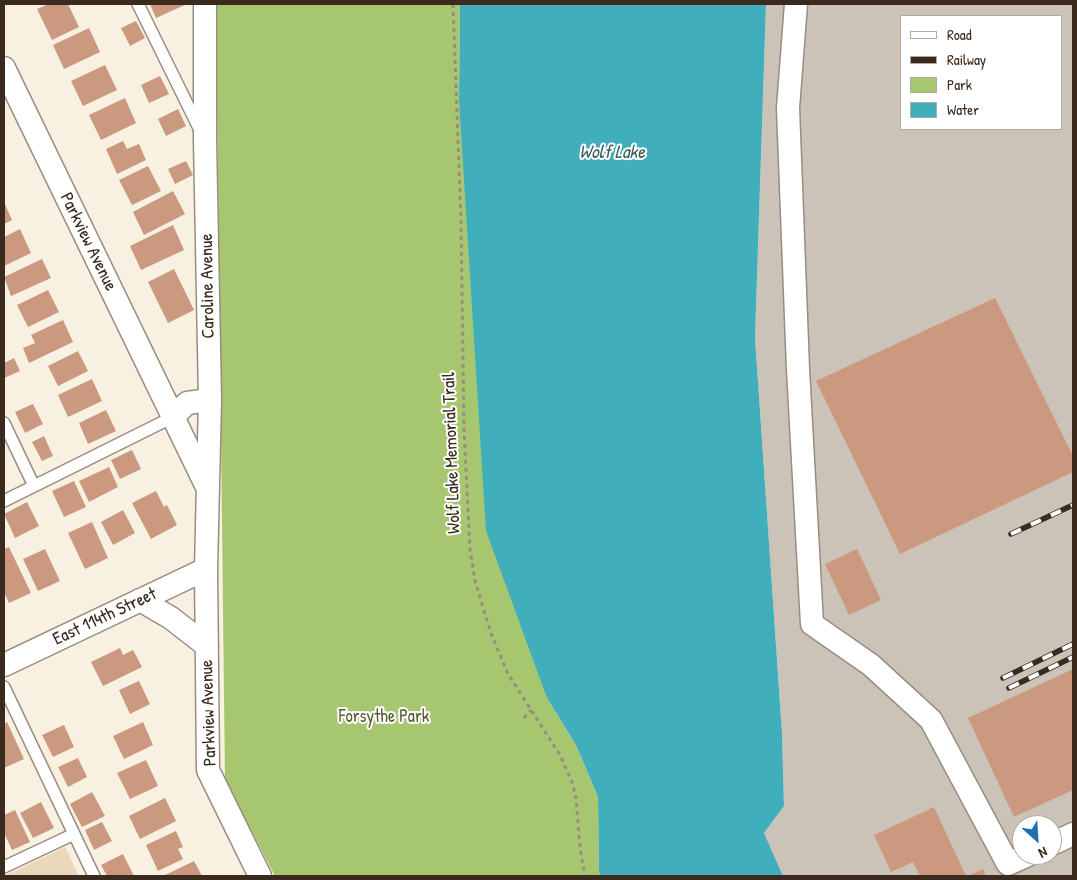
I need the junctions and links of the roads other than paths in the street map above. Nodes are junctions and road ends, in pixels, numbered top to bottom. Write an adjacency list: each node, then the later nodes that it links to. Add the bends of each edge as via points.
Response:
1 (138, 4): 5 (lane)
2 (205, 4): 5 (street, Caroline Avenue)
3 (796, 4): 18 (street, via 788,108 812,624 871,665 931,720 1008,864)
4 (4, 68): 7 (street, Parkview Avenue)
5 (205, 140): 6 (street, Caroline Avenue)
6 (210, 400): 7 (street, via 187,403); 10 (street, Caroline Avenue)
7 (173, 417): 9 (lane); 10 (street, Parkview Avenue)
8 (4, 423): 9 (lane)
9 (34, 486): 11 (lane)
10 (208, 488): 12 (street, Caroline Avenue)
11 (4, 501)
12 (206, 569): 13 (street, East 114th Street); 14 (street, Parkview Avenue)
13 (140, 600): 14 (street, via 172,618); 15 (street, East 114th Street)
14 (207, 646): 21 (street, Parkview Avenue, via 208,770)
15 (4, 665)
16 (4, 687): 17 (lane)
17 (74, 834): 19 (lane); 20 (lane)
18 (1012, 862)
19 (4, 867)
20 (94, 876)
21 (260, 876)

